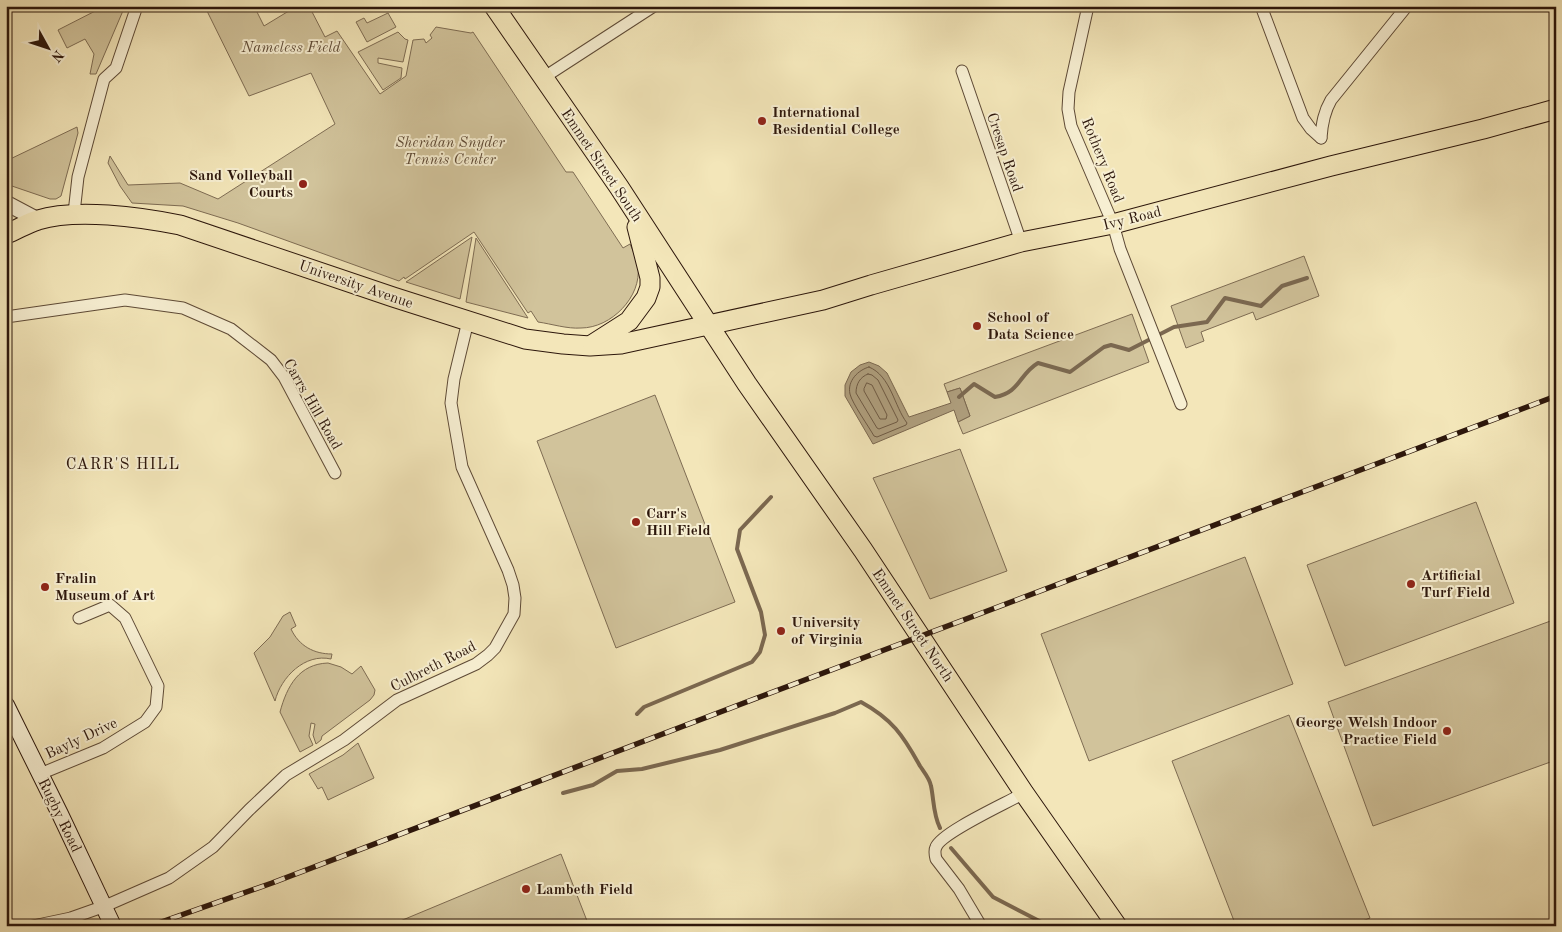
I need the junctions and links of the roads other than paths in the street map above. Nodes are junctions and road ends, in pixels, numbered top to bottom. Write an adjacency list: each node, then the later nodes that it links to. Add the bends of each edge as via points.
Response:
1 (137, 6): 12 (street, via 116,68 104,79 78,177)
2 (494, 6): 8 (main road, Emmet Street South)
3 (654, 6): 8 (street)
4 (1088, 6): 14 (street, Rothery Road, via 1071,79 1068,109 1071,126)
5 (1260, 6): 6 (street, via 1304,118 1321,138 1322,123 1331,100)
6 (1407, 6)
7 (962, 72): 16 (street, Cresap Road)
8 (543, 78): 11 (main road, Emmet Street South)
9 (1556, 109): 14 (main road, Ivy Road)
10 (6, 203): 13 (street)
11 (632, 209): 19 (main road, Emmet Street South); 20 (main road, via 648,266 650,287 629,322)
12 (74, 213): 13 (main road, University Avenue); 18 (main road, University Avenue, via 180,225)
13 (38, 220): 15 (main road, University Avenue)
14 (1113, 224): 16 (main road, Ivy Road); 21 (street, Rothery Road)
15 (6, 234)
16 (1021, 242): 19 (main road, Ivy Road, via 823,300)
17 (6, 317): 22 (street, Carrs Hill Road, via 125,300 184,308 231,329 271,360 284,377)
18 (468, 321): 20 (main road, University Avenue, via 525,339); 27 (street, Culbreth Road, via 451,403 462,467 497,544 515,598 514,614 495,648 476,664 398,700 344,740 286,775 213,846 169,878)
19 (708, 324): 20 (main road, University Avenue, via 621,344); 26 (main road, Emmet Street North)
20 (590, 346)
21 (1181, 404)
22 (335, 473)
23 (79, 618): 25 (street, Bayly Drive, via 110,605 125,618 158,686 156,707 145,722 103,748)
24 (6, 705): 25 (main road, Rugby Road)
25 (40, 774): 27 (main road, Rugby Road)
26 (1024, 793): 30 (street, via 961,827 936,847 936,859 959,889); 31 (main road, Emmet Street North)
27 (104, 906): 28 (main road, Rugby Road); 29 (street, Culbreth Road, via 71,918)
28 (113, 924)
29 (33, 926)
30 (980, 926)
31 (1116, 926)

